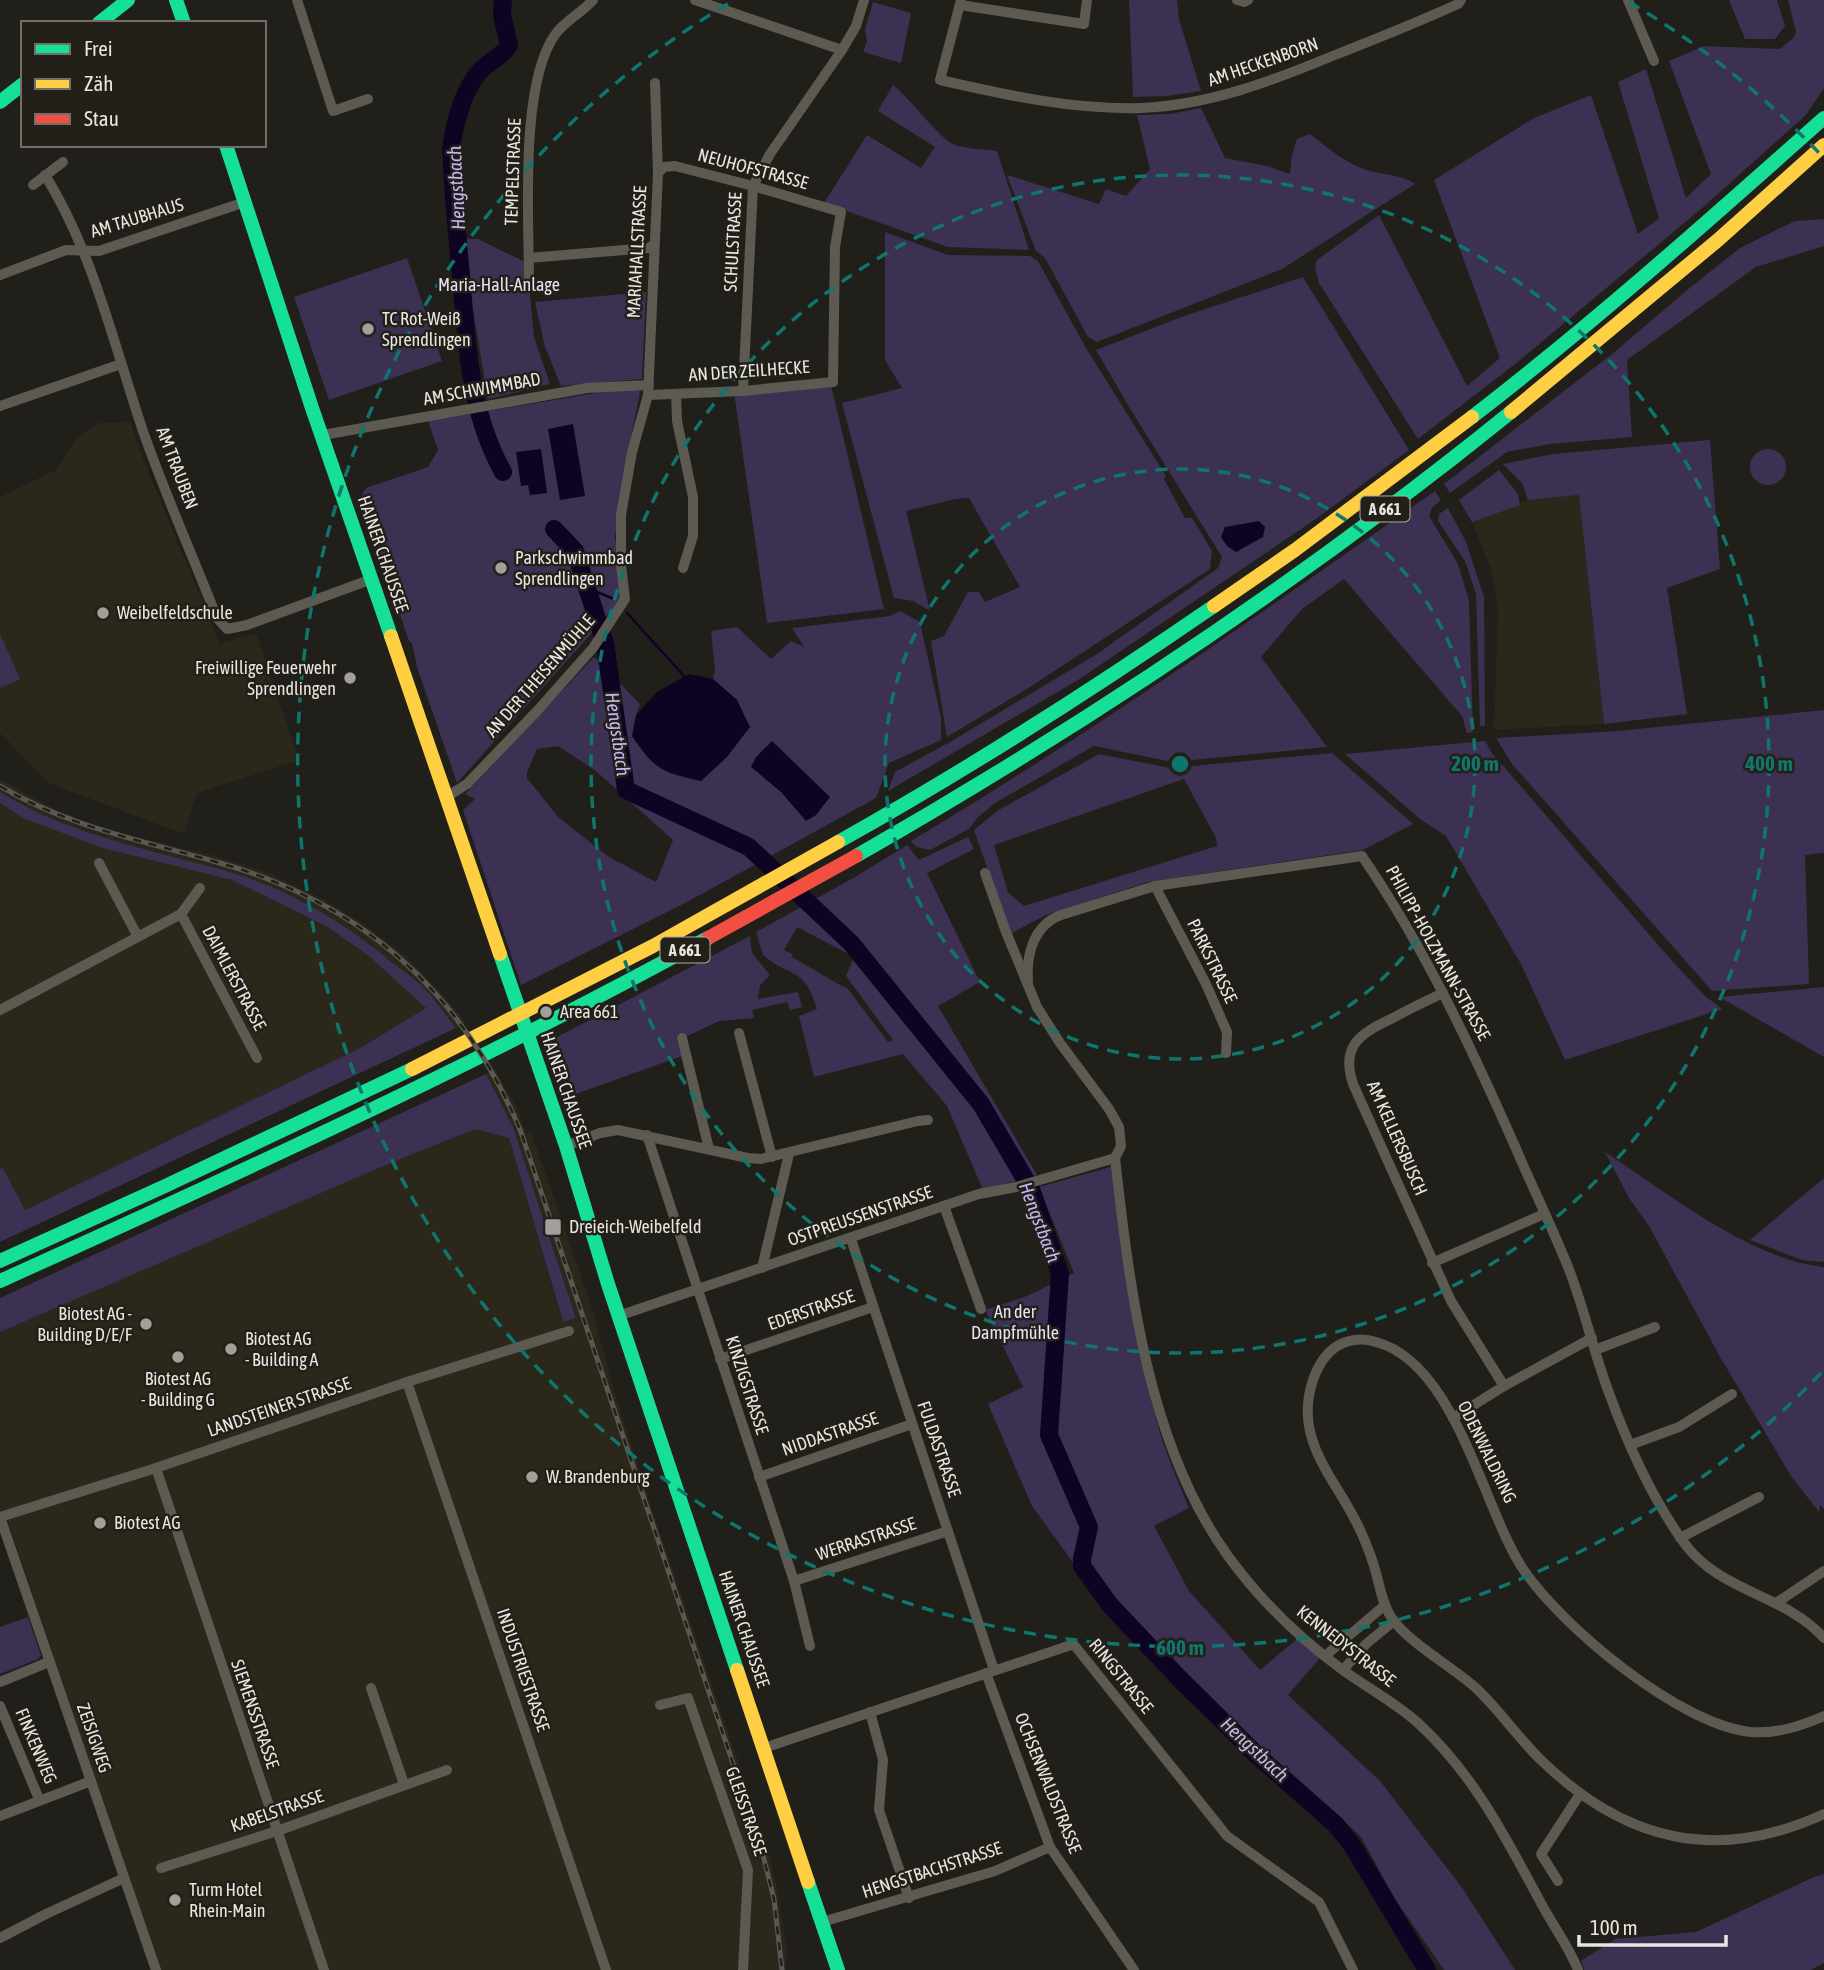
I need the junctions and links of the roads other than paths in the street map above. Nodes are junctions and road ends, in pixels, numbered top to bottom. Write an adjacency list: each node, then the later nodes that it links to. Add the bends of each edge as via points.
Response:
1 (128, 0): 13 (main road)
2 (297, 0): 19 (street, via 333,111)
3 (593, 0): 32 (street, TEMPELSTRASSE, via 557,32 535,93 528,149)
4 (695, 0): 15 (street)
5 (864, 0): 15 (street, SCHULSTRASSE)
6 (1087, 0): 12 (street, via 1084,24)
7 (1237, 0): 8 (street)
8 (1248, 0)
9 (1461, 0): 12 (street, AM HECKENBORN, via 1425,19 1259,85 1222,97 1142,108 1051,102 940,80)
10 (1628, 0): 16 (street)
11 (174, 2): 14 (main road)
12 (960, 3)
13 (102, 21)
14 (183, 21)
15 (842, 50): 28 (street, SCHULSTRASSE)
16 (1654, 61)
17 (655, 83): 25 (street, MARIAHALLSTRASSE)
18 (21, 86): 20 (main road)
19 (368, 99)
20 (0, 102)
21 (1824, 118): 68 (main road, A 661, via 1534,368 1295,550 1097,686 899,808 653,946 450,1051)
22 (1824, 145): 71 (main road, A 661, via 1650,299 1388,506 1158,669 1039,746 909,825 595,999 458,1069)
23 (227, 147): 29 (main road, HAINER CHAUSSEE)
24 (63, 162): 26 (street)
25 (658, 173): 28 (street, NEUHOFSTRASSE, via 675,166); 30 (street, MARIAHALLSTRASSE)
26 (45, 175): 27 (street); 31 (street, AM TRAUBEN)
27 (33, 184)
28 (753, 186): 36 (street, NEUHOFSTRASSE, via 841,212 835,247); 38 (street, SCHULSTRASSE)
29 (245, 202): 31 (street, AM TAUBHAUS, via 99,251); 41 (main road, HAINER CHAUSSEE)
30 (654, 245): 32 (street); 37 (street, MARIAHALLSTRASSE)
31 (85, 251): 33 (street, AM TAUBHAUS, via 72,248); 35 (street, AM TRAUBEN)
32 (529, 258): 34 (street, TEMPELSTRASSE)
33 (0, 275)
34 (529, 281)
35 (121, 364): 40 (street); 43 (street, AM TRAUBEN, via 218,618 228,629)
36 (833, 382): 38 (street, AN DER ZEILHECKE)
37 (649, 390): 39 (street); 41 (street, AM SCHWIMMBAD, via 587,388); 44 (street, AN DER THEISENMÜHLE, via 621,515 625,599 601,636 537,711 467,784)
38 (743, 391): 39 (street, AN DER ZEILHECKE)
39 (676, 394): 42 (street, AN DER ZEILHECKE, via 693,497 692,536)
40 (0, 406)
41 (323, 435): 43 (main road, HAINER CHAUSSEE)
42 (683, 568)
43 (372, 579): 44 (main road, HAINER CHAUSSEE)
44 (445, 798): 60 (main road, HAINER CHAUSSEE)
45 (99, 863): 50 (street)
46 (985, 873): 51 (street, PHILIPP-HOLZMANN-STRASSE)
47 (1155, 886): 51 (street, PHILIPP-HOLZMANN-STRASSE, via 1047,922 1032,944); 52 (street, PHILIPP-HOLZMANN-STRASSE, via 1362,856); 56 (street, PARKSTRASSE, via 1227,1032)
48 (200, 888): 49 (street, DAIMLERSTRASSE)
49 (181, 914): 50 (street, DAIMLERSTRASSE); 57 (street, DAIMLERSTRASSE)
50 (138, 937): 53 (street, DAIMLERSTRASSE)
51 (1028, 981): 64 (street, PHILIPP-HOLZMANN-STRASSE, via 1041,1015 1119,1127 1121,1146)
52 (1443, 993): 66 (street, PHILIPP-HOLZMANN-STRASSE); 69 (street, AM KELLERSBUSCH, via 1363,1032 1349,1059 1353,1084)
53 (0, 1010)
54 (739, 1033): 63 (street)
55 (682, 1038): 61 (street)
56 (1226, 1054)
57 (257, 1058)
58 (928, 1120): 62 (street)
59 (647, 1135): 60 (street, via 609,1130); 61 (street); 72 (street, KINZIGSTRASSE)
60 (566, 1146): 75 (main road, HAINER CHAUSSEE)
61 (709, 1149): 63 (street, via 756,1159)
62 (789, 1154): 63 (street); 70 (street)
63 (772, 1157)
64 (1115, 1158): 65 (street, OSTPREUSSENSTRASSE); 100 (street, KENNEDYSTRASSE, via 1144,1351 1180,1466 1205,1520 1230,1558 1278,1615)
65 (944, 1206): 67 (street, OSTPREUSSENSTRASSE); 74 (street)
66 (1544, 1214): 69 (street); 78 (street, PHILIPP-HOLZMANN-STRASSE)
67 (851, 1239): 70 (street, OSTPREUSSENSTRASSE); 73 (street, FULDASTRASSE)
68 (0, 1261)
69 (1432, 1263): 82 (street, AM KELLERSBUSCH)
70 (762, 1268): 72 (street, OSTPREUSSENSTRASSE)
71 (0, 1281)
72 (698, 1291): 75 (street, OSTPREUSSENSTRASSE); 80 (street, KINZIGSTRASSE)
73 (873, 1307): 80 (street, EDERSTRASSE); 85 (street, FULDASTRASSE)
74 (981, 1309)
75 (618, 1316): 110 (main road, HAINER CHAUSSEE)
76 (1655, 1327): 79 (street)
77 (569, 1331): 81 (street, LANDSTEINER STRASSE)
78 (1592, 1338): 79 (street, PHILIPP-HOLZMANN-STRASSE); 82 (street)
79 (1595, 1350): 86 (street, PHILIPP-HOLZMANN-STRASSE)
80 (720, 1359): 88 (street, KINZIGSTRASSE)
81 (407, 1382): 87 (street, LANDSTEINER STRASSE); 128 (street, INDUSTRIESTRASSE)
82 (1504, 1386): 84 (street)
83 (1732, 1394): 86 (street, via 1679,1427)
84 (1453, 1418): 96 (street, ODENWALDRING, via 1415,1366 1391,1347 1372,1340 1339,1345 1321,1363 1312,1383 1308,1413 1313,1445 1362,1535); 109 (street, ODENWALDRING, via 1521,1566 1552,1604 1619,1664 1684,1707 1726,1726 1777,1731)
85 (912, 1424): 88 (street, NIDDASTRASSE); 91 (street, FULDASTRASSE)
86 (1630, 1445): 92 (street, PHILIPP-HOLZMANN-STRASSE)
87 (156, 1468): 90 (street, LANDSTEINER STRASSE); 118 (street, SIEMENSSTRASSE)
88 (759, 1477): 94 (street, KINZIGSTRASSE)
89 (1759, 1497): 92 (street)
90 (0, 1517): 101 (street, ZEISIGWEG)
91 (948, 1531): 94 (street, WERRASTRASSE); 103 (street, FULDASTRASSE)
92 (1680, 1538): 95 (street, PHILIPP-HOLZMANN-STRASSE, via 1714,1571)
93 (1824, 1571): 95 (street)
94 (794, 1581): 99 (street, KINZIGSTRASSE)
95 (1776, 1603): 98 (street, PHILIPP-HOLZMANN-STRASSE)
96 (1385, 1605): 97 (street, ODENWALDRING); 100 (street)
97 (1394, 1621): 102 (street); 114 (street, ODENWALDRING, via 1465,1678 1537,1756)
98 (1824, 1638)
99 (810, 1646)
100 (1325, 1656): 102 (street, KENNEDYSTRASSE)
101 (49, 1662): 104 (street); 112 (street, ZEISIGWEG)
102 (1343, 1670): 133 (street, KENNEDYSTRASSE, via 1418,1723 1468,1778)
103 (990, 1671): 108 (street, RINGSTRASSE); 119 (street, OCHSENWALDSTRASSE); 132 (street, RINGSTRASSE, via 1071,1645 1078,1648 1223,1833 1320,1902)
104 (0, 1682)
105 (372, 1688): 113 (street)
106 (660, 1705): 129 (street, GLEISSTRASSE, via 688,1698 748,1870)
107 (0, 1706): 115 (street, FINKENWEG)
108 (870, 1712): 110 (street, RINGSTRASSE); 123 (street, via 883,1760 879,1810)
109 (1824, 1716)
110 (764, 1748): 124 (main road, HAINER CHAUSSEE)
111 (447, 1770): 113 (street, KABELSTRASSE)
112 (91, 1781): 115 (street, FINKENWEG); 121 (street, ZEISIGWEG)
113 (404, 1784): 118 (street, KABELSTRASSE)
114 (1580, 1794): 116 (street, ODENWALDRING, via 1647,1829 1687,1840 1764,1834); 122 (street, via 1541,1854)
115 (39, 1799): 117 (street, FINKENWEG)
116 (1824, 1814)
117 (0, 1816)
118 (276, 1830): 120 (street, KABELSTRASSE); 127 (street, SIEMENSSTRASSE)
119 (1050, 1847): 123 (street, HENGSTBACHSTRASSE, via 995,1871); 131 (street, OCHSENWALDSTRASSE)
120 (161, 1868)
121 (124, 1878): 125 (street); 126 (street, ZEISIGWEG)
122 (1558, 1881)
123 (909, 1898): 124 (street, HENGSTBACHSTRASSE)
124 (822, 1922): 130 (main road, HAINER CHAUSSEE)
125 (0, 1938)
126 (156, 1970)
127 (324, 1970)
128 (606, 1970)
129 (743, 1970)
130 (838, 1970)
131 (1134, 1970)
132 (1353, 1970)
133 (1578, 1970)

